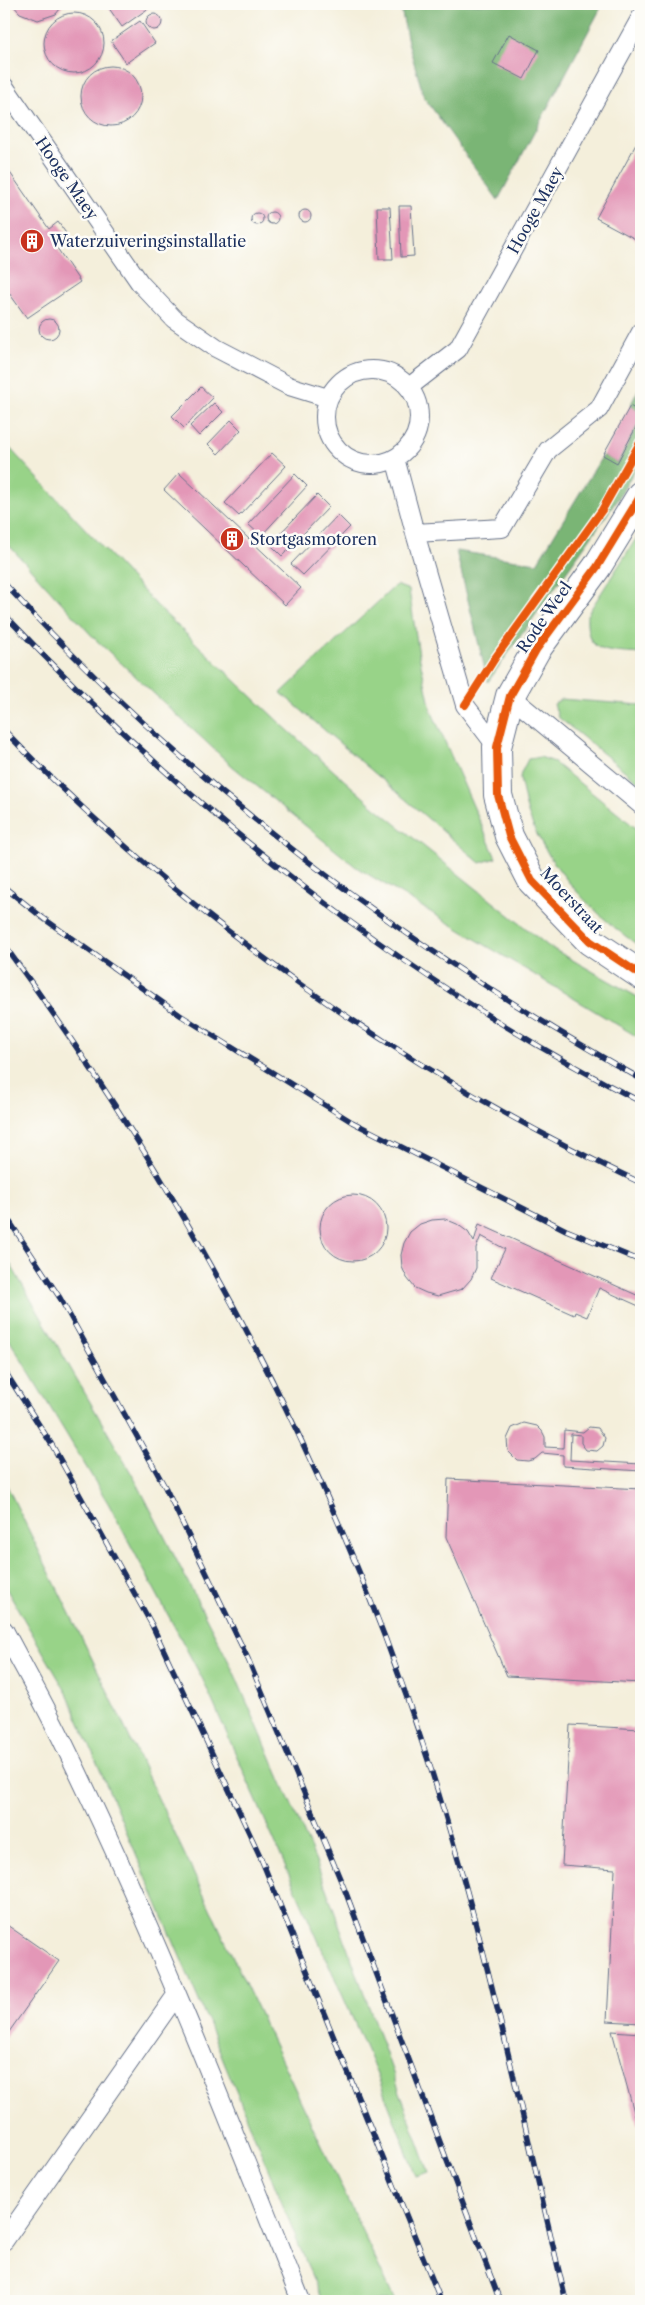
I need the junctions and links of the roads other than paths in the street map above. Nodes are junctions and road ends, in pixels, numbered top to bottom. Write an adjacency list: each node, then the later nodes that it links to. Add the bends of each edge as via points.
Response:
1 (641, 17): 4 (lane, Hooge Maey, via 458,349)
2 (4, 86): 5 (lane, Hooge Maey, via 140,283 174,319 216,348 288,386)
3 (641, 332): 8 (lane, via 599,410 548,450 502,528)
4 (409, 387): 5 (lane, via 397,376 382,370 366,370 337,384); 6 (lane, via 417,401 420,417 408,448)
5 (328, 398): 6 (lane, via 325,427 340,452 367,464)
6 (395, 458): 8 (lane)
7 (641, 495): 9 (street, Rode Weel, via 597,567 536,650)
8 (415, 532): 10 (lane, via 466,705)
9 (510, 696): 10 (street, Rode Weel); 12 (lane)
10 (497, 747): 11 (street, Rode Weel)
11 (498, 795): 13 (street, Moerstraat, via 510,836 532,881 590,942)
12 (641, 805)
13 (641, 975)
14 (4, 1630): 15 (lane, via 68,1751)
15 (177, 1994): 16 (lane); 17 (lane)
16 (4, 2240)
17 (301, 2301)

